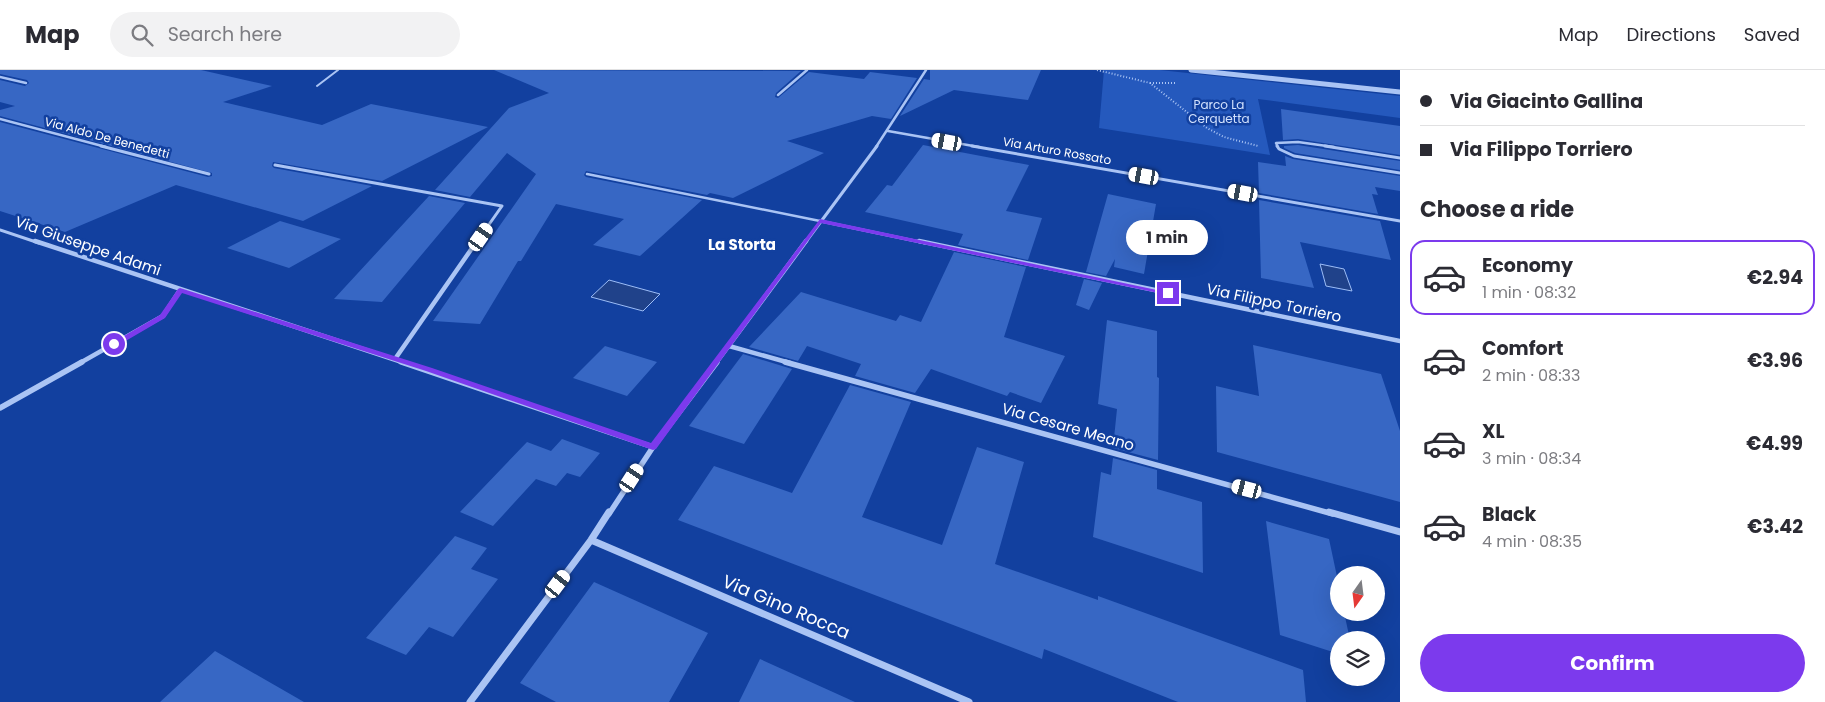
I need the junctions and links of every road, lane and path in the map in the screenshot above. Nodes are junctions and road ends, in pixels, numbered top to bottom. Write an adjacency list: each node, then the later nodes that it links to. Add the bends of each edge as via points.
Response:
1 (338, 70): 8 (lane)
2 (807, 70): 10 (street)
3 (926, 70): 12 (street)
4 (1097, 70): 13 (path, via 1150,83 1198,123 1224,137)
5 (1191, 70): 9 (street)
6 (0, 77): 7 (street)
7 (26, 83)
8 (317, 86)
9 (1400, 92)
10 (778, 95)
11 (0, 119): 17 (street, Via Aldo De Benedetti)
12 (888, 131): 19 (street); 20 (street, Via Arturo Rossato)
13 (1279, 149): 14 (street, via 1276,144 1290,142); 16 (street, via 1305,158)
14 (1400, 158)
15 (276, 165): 25 (street, via 502,206)
16 (1400, 173)
17 (209, 174)
18 (587, 174): 19 (lane)
19 (820, 221): 23 (street, Via Filippo Torriero); 24 (street)
20 (1400, 221)
21 (0, 230): 22 (street, Via Giuseppe Adami)
22 (180, 290): 25 (street, Via Giuseppe Adami); 26 (street, via 163,316)
23 (1400, 341)
24 (729, 346): 27 (street); 28 (street, Via Cesare Meano)
25 (395, 359): 27 (street, Via Giuseppe Adami)
26 (0, 408)
27 (653, 447): 29 (street)
28 (1400, 532)
29 (591, 540): 30 (street); 31 (street, Via Gino Rocca)
30 (470, 702)
31 (969, 702)

